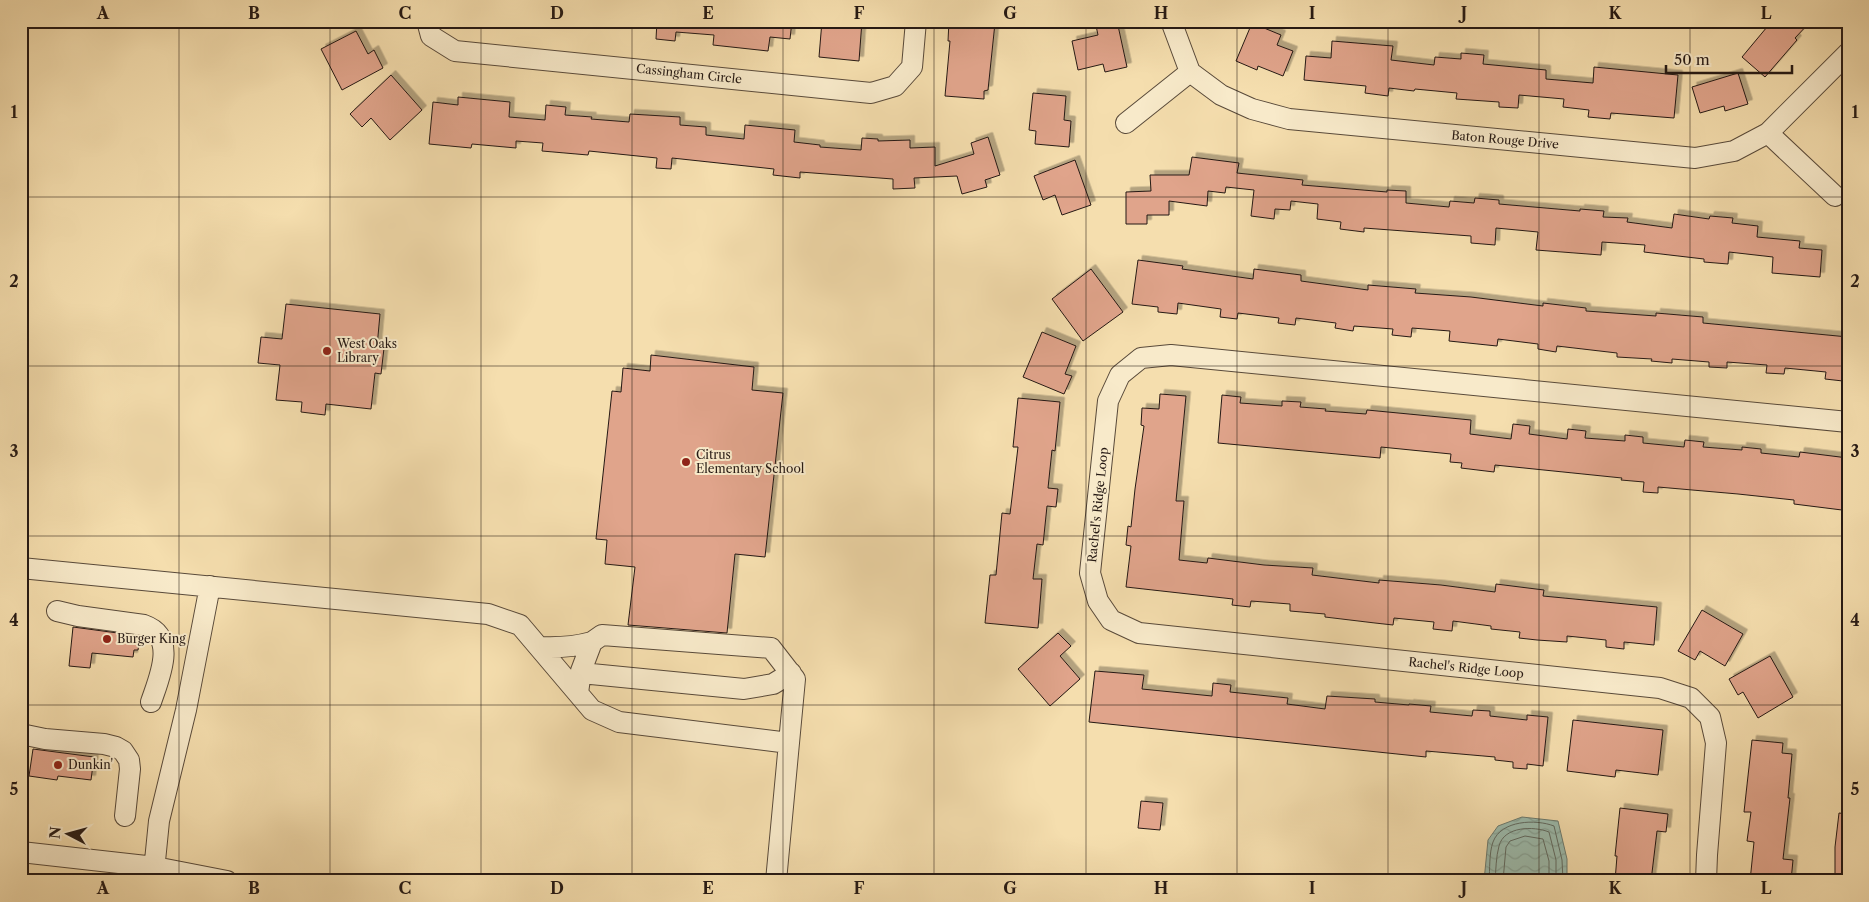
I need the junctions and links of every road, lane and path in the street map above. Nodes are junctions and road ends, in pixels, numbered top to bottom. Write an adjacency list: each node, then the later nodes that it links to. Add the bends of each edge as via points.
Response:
1 (426, 21): 2 (street, Cassingham Circle, via 430,36 455,51 871,92 895,86 912,67)
2 (916, 21)
3 (1171, 21): 5 (street)
4 (1848, 54): 7 (street, Baton Rouge Drive)
5 (1190, 72): 6 (street); 7 (street, Baton Rouge Drive, via 1221,95 1252,109 1289,119 1695,158 1734,151)
6 (1126, 123)
7 (1768, 133): 8 (street)
8 (1835, 196)
9 (1848, 422): 25 (street, Rachel's Ridge Loop, via 1170,355 1141,358 1120,375 1108,402 1090,572 1098,601 1111,620 1139,633 1660,688 1691,698 1710,717 1716,743)
10 (21, 568): 11 (street)
11 (210, 586): 14 (street, via 488,614 520,625); 22 (street, via 186,710 159,821)
12 (57, 611): 17 (street, via 144,625 154,630 164,649)
13 (592, 642): 14 (street, via 575,647); 15 (street, via 602,635 771,648); 16 (street)
14 (539, 647): 16 (street)
15 (791, 673): 16 (street, via 773,684 744,689); 19 (street, via 794,678)
16 (580, 683): 19 (street, via 592,710 619,722)
17 (151, 702)
18 (21, 734): 20 (street, via 104,744 123,751 130,769)
19 (790, 743): 24 (street)
20 (125, 816)
21 (21, 852): 22 (street)
22 (154, 874): 23 (street)
23 (227, 881)
24 (776, 881)
25 (1706, 881)

